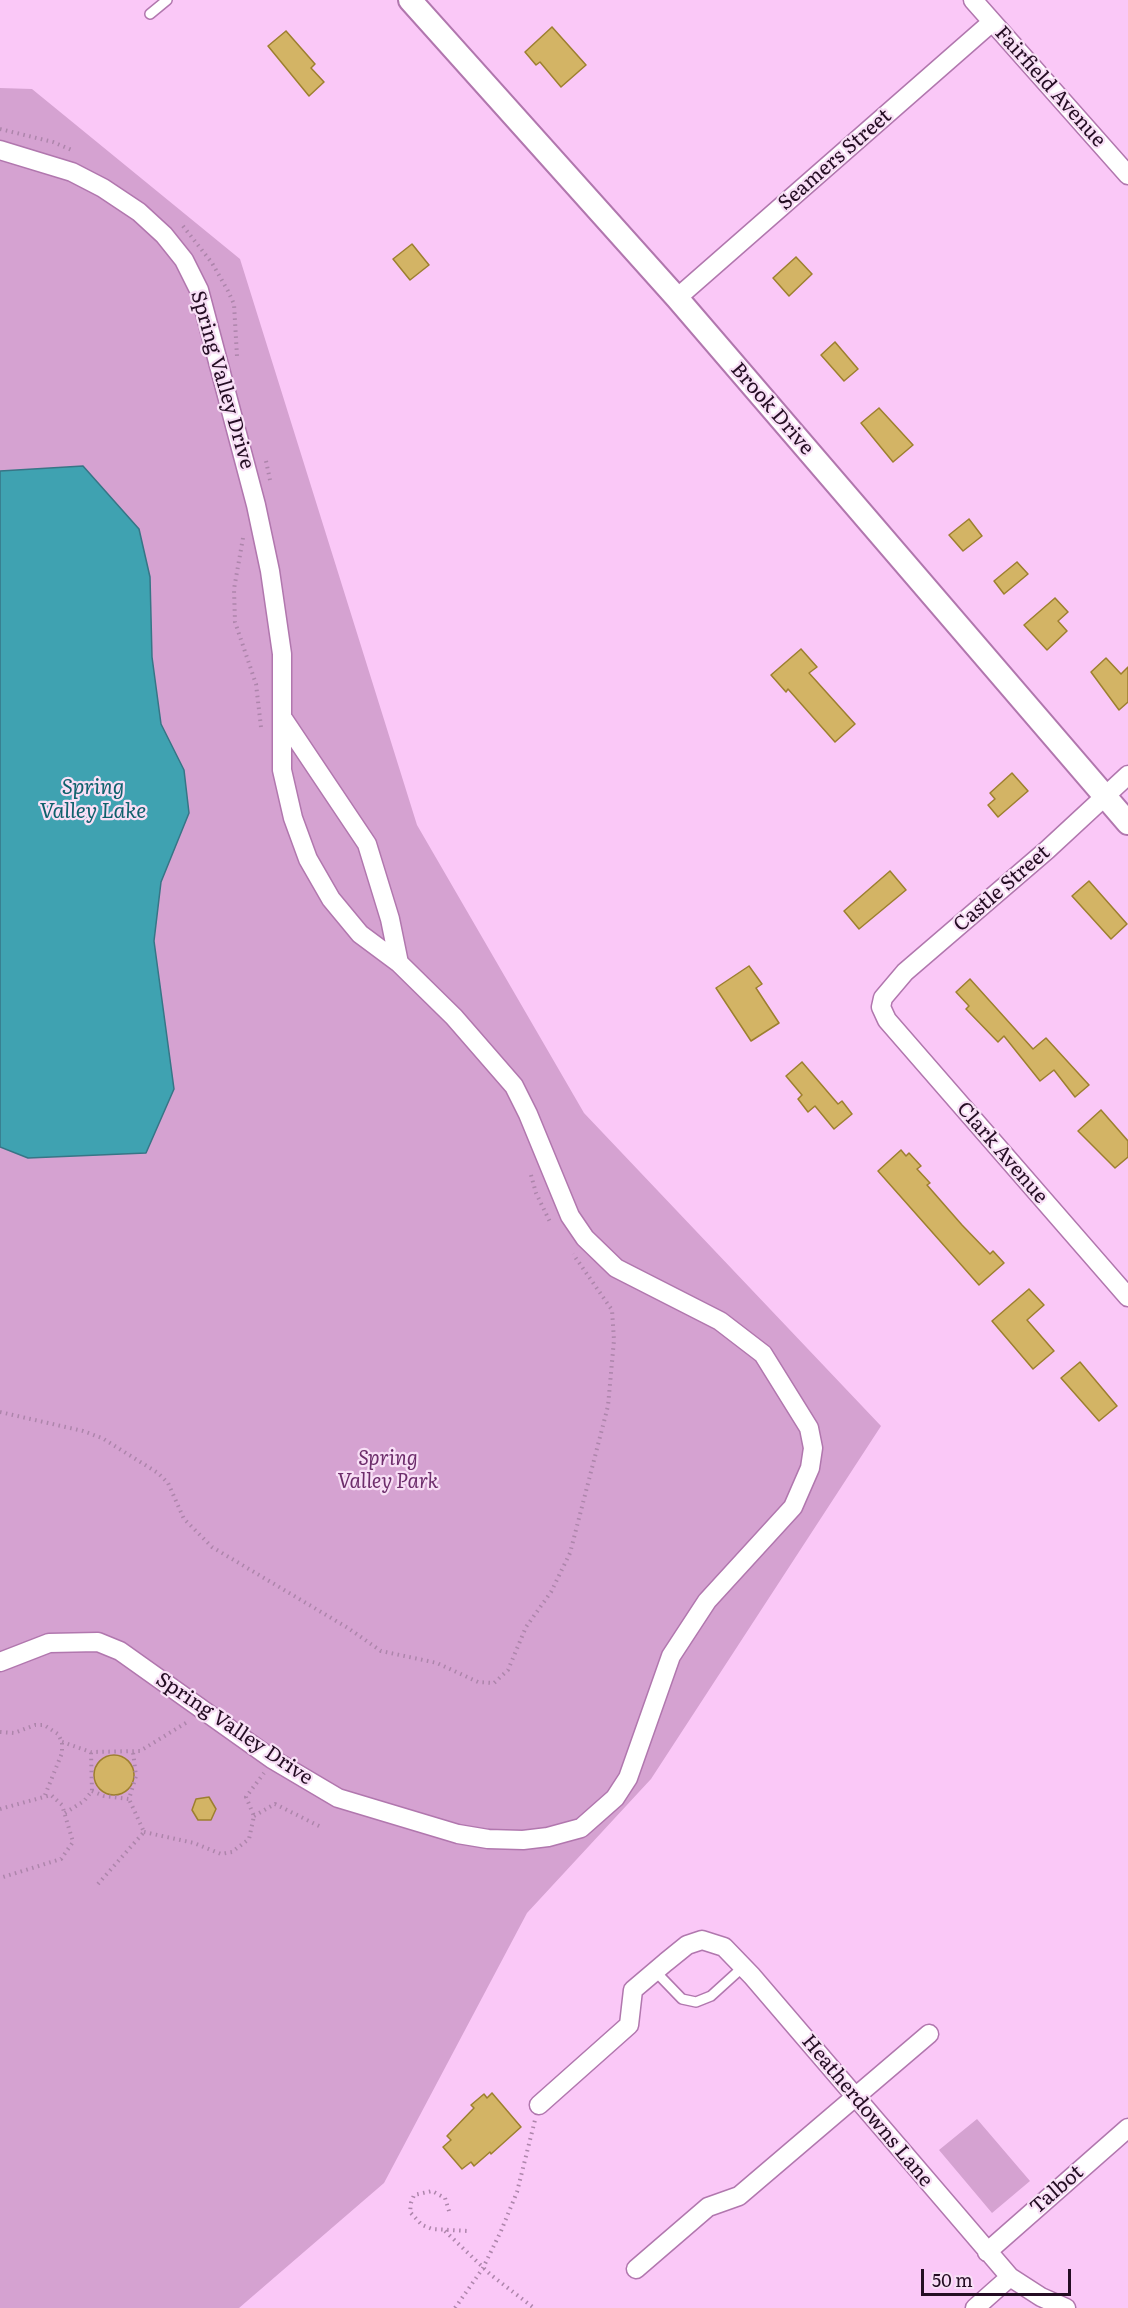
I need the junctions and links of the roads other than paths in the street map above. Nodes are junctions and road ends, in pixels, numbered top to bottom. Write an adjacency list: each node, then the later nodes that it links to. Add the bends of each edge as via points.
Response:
1 (167, 0): 4 (lane)
2 (410, 0): 8 (street, Brook Drive)
3 (973, 0): 5 (street, Fairfield Avenue)
4 (150, 14)
5 (992, 22): 7 (street, Fairfield Avenue); 8 (street, Seamers Street)
6 (0, 150): 9 (street, Spring Valley Drive, via 72,172 139,212 184,260 199,290 256,505 282,654)
7 (1128, 175)
8 (677, 298): 11 (street, Brook Drive)
9 (284, 720): 13 (street, via 367,844); 13 (street, Spring Valley Drive, via 282,770 308,859 331,899 360,934)
10 (1128, 775): 11 (street, Castle Street)
11 (1104, 796): 12 (street, Brook Drive); 14 (street, Castle Street, via 905,972 883,998)
12 (1128, 823)
13 (399, 963): 16 (street, Spring Valley Drive, via 454,1017 514,1086 570,1216 601,1256 616,1268 720,1321 763,1354 809,1428 813,1448 810,1468 793,1507 707,1601 687,1630 661,1678 628,1778 615,1798 580,1828 548,1837 488,1839 458,1834 338,1798 272,1759 120,1651 99,1642 49,1643)
14 (881, 1007): 15 (street, Clark Avenue, via 886,1020)
15 (1128, 1298)
16 (0, 1662)
17 (661, 1966): 18 (street, Heatherdowns Lane, via 687,1945 702,1940 724,1947); 18 (lane, via 682,1999 696,2002 711,1996); 21 (street, Heatherdowns Lane, via 633,1990 629,2025)
18 (743, 1967): 20 (street, Heatherdowns Lane)
19 (929, 2034): 20 (street)
20 (854, 2097): 23 (street, Heatherdowns Lane); 24 (street, via 739,2196 708,2207)
21 (539, 2105)
22 (1128, 2128): 23 (street, Talbot)
23 (987, 2252): 25 (street, Heatherdowns Lane)
24 (636, 2269)
25 (1010, 2277): 26 (street); 27 (street, Heatherdowns Lane)
26 (975, 2308)
27 (1066, 2308)

